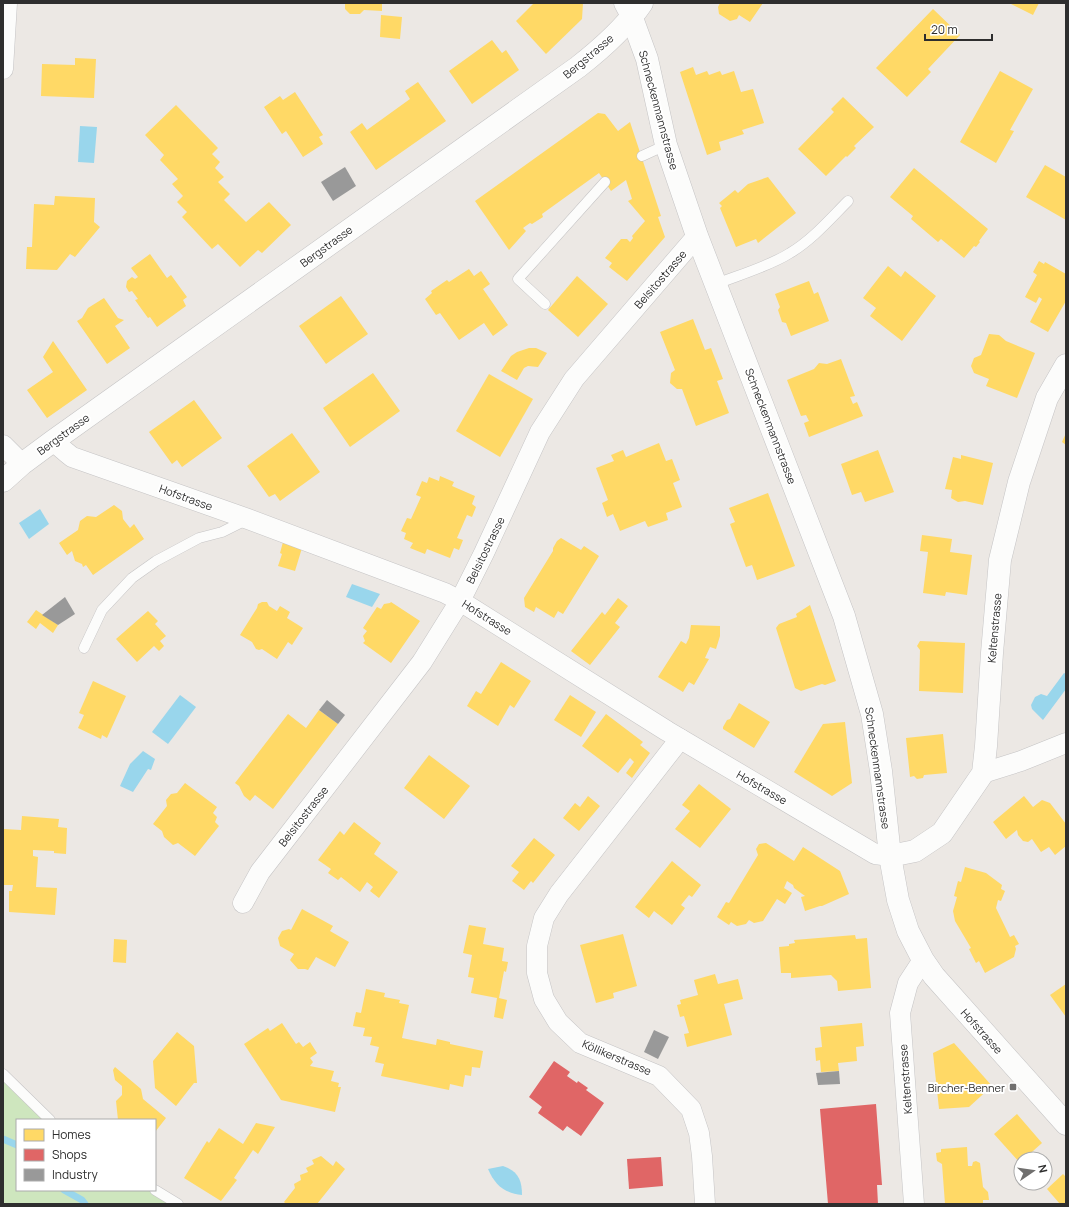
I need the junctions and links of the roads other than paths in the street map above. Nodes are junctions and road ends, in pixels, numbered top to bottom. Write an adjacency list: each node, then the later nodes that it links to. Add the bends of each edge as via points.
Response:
1 (7, 3): 3 (street)
2 (633, 8): 4 (main road, Schneckenmannstrasse); 12 (main road, Bergstrasse, via 592,56 578,67)
3 (3, 69)
4 (666, 145): 5 (lane); 8 (main road, Schneckenmannstrasse)
5 (642, 156)
6 (605, 182): 10 (lane, via 518,279)
7 (848, 201): 9 (lane, via 811,237 790,253)
8 (697, 236): 9 (main road, Schneckenmannstrasse); 17 (street, Belsitostrasse, via 574,380 540,432)
9 (716, 284): 22 (main road, Schneckenmannstrasse, via 844,616 872,714)
10 (545, 304)
11 (1066, 365): 21 (main road, Keltenstrasse, via 1047,398 1018,482 1000,560)
12 (53, 441): 14 (main road, Bergstrasse); 16 (street, Hofstrasse, via 72,457)
13 (3, 445): 14 (street)
14 (22, 464): 15 (main road, Bergstrasse)
15 (3, 481)
16 (248, 520): 17 (street, Hofstrasse, via 445,593); 18 (lane, via 222,532 199,538 156,561 132,578 102,610)
17 (460, 601): 19 (street, Hofstrasse); 23 (street, Belsitostrasse, via 422,662 260,872)
18 (84, 648)
19 (680, 739): 22 (street, Hofstrasse, via 875,854); 31 (street, Köllikerstrasse, via 559,894 544,918 536,946 537,973 544,999 558,1022 580,1043 660,1076 691,1110 699,1133)
20 (1066, 743): 21 (street, via 1021,761)
21 (983, 772): 22 (main road, Keltenstrasse, via 942,833 915,851)
22 (890, 856): 24 (main road, Schneckenmannstrasse, via 898,900)
23 (243, 902)
24 (908, 931): 25 (main road, Hofstrasse)
25 (922, 960): 28 (main road, Hofstrasse); 32 (street, Keltenstrasse, via 908,983 900,1013)
26 (3, 1074): 27 (lane)
27 (49, 1119)
28 (1066, 1124)
29 (156, 1191): 30 (lane)
30 (178, 1204)
31 (705, 1204)
32 (914, 1204)

